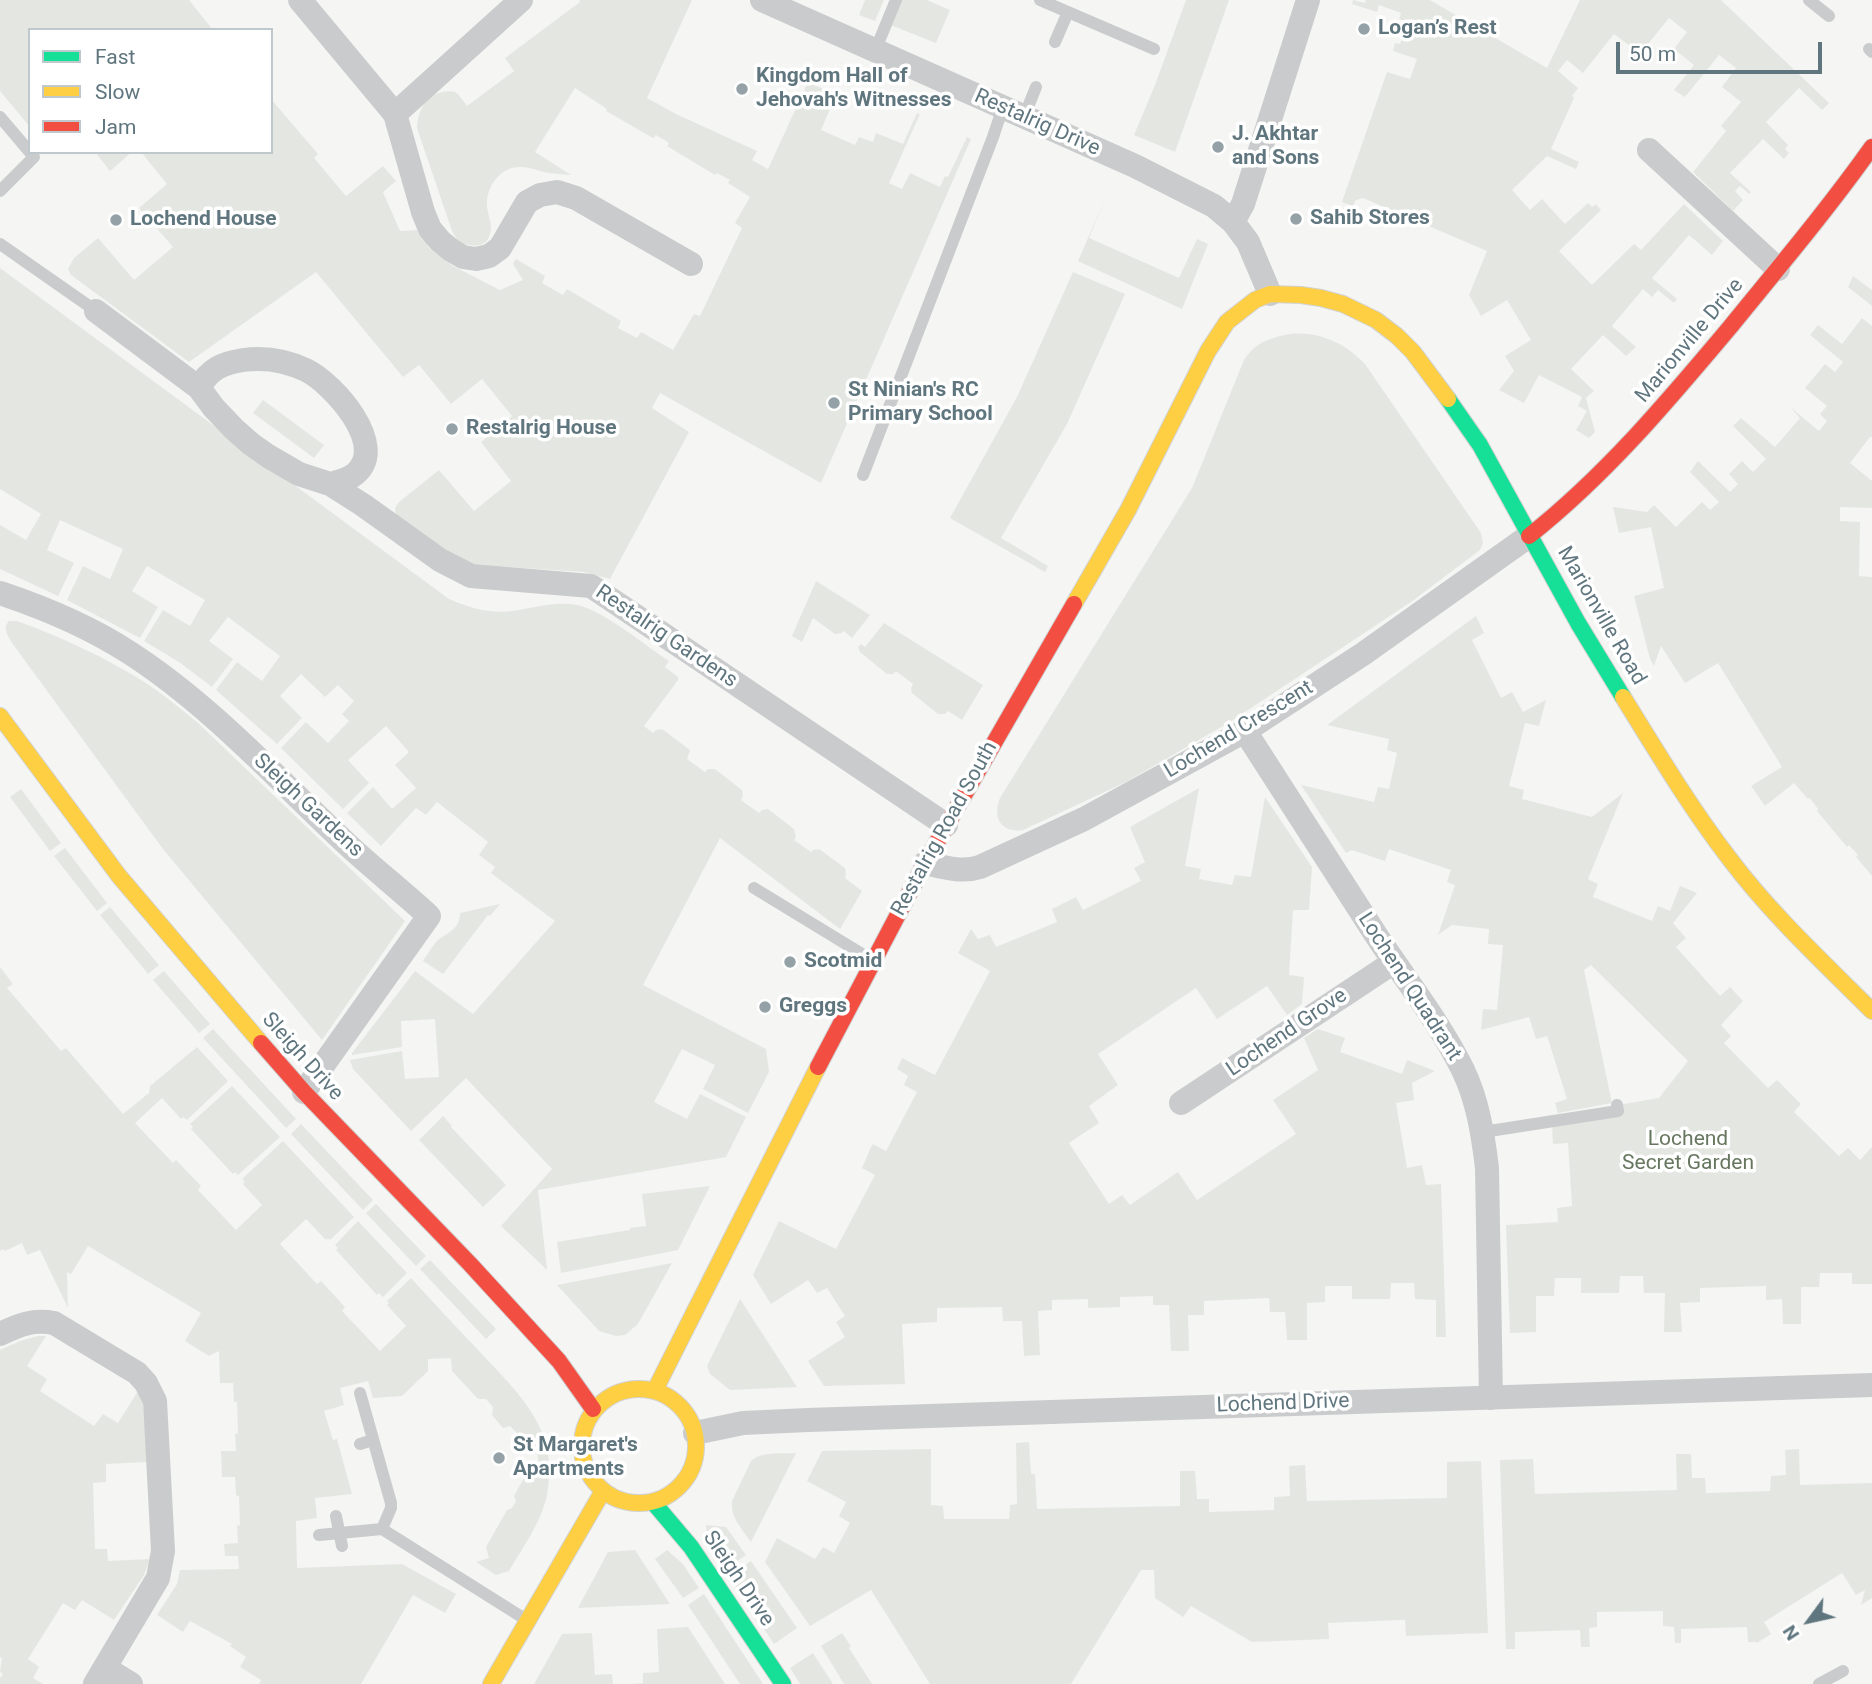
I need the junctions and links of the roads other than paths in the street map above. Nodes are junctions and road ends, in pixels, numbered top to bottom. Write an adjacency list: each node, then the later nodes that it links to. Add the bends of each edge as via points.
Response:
1 (300, 0): 15 (street)
2 (521, 0): 15 (street)
3 (762, 0): 12 (street, Restalrig Drive)
4 (896, 0): 12 (lane)
5 (1040, 0): 8 (lane)
6 (1308, 0): 22 (street, via 1243,204)
7 (1809, 0): 9 (lane)
8 (1068, 12): 10 (lane); 11 (lane)
9 (1829, 16)
10 (1055, 42)
11 (1154, 49)
12 (875, 51): 14 (street, Restalrig Drive)
13 (1036, 87): 14 (lane)
14 (1014, 112): 22 (street, Restalrig Drive, via 1135,166 1214,206); 29 (lane, via 988,150)
15 (395, 114): 24 (street, via 430,229 463,257 489,256 500,247 527,202 557,192 576,198)
16 (0, 117): 17 (lane)
17 (28, 150)
18 (1649, 150): 25 (street)
19 (1869, 152): 25 (street, Marionville Drive)
20 (31, 154): 21 (lane, via 34,157)
21 (0, 191)
22 (1233, 222): 26 (street, Restalrig Drive, via 1248,242)
23 (0, 244): 27 (lane)
24 (691, 264)
25 (1778, 269): 31 (street, Marionville Drive, via 1639,435 1585,491)
26 (1270, 294): 31 (street, Marionville Road, via 1343,304 1397,336 1430,373 1480,445); 35 (street, Restalrig Road South, via 1227,322 1208,351 1128,510)
27 (96, 311): 28 (street, Restalrig Gardens)
28 (199, 388): 30 (street, Restalrig Gardens, via 251,444 299,474); 30 (street, via 211,371 251,359 295,365 320,379 348,407 366,445 360,469)
29 (863, 475)
30 (330, 484): 35 (street, Restalrig Gardens, via 440,560 471,576 592,586)
31 (1529, 536): 34 (street, Lochend Crescent); 40 (street, Marionville Road, via 1706,827 1779,917)
32 (0, 593): 41 (street, Sleigh Gardens, via 75,623 156,670 429,915)
33 (0, 716): 41 (street, Sleigh Drive, via 119,876)
34 (1245, 731): 36 (street, Lochend Crescent, via 1084,819 979,867 960,870); 38 (street, Lochend Quadrant)
35 (946, 825): 36 (street, Restalrig Road South)
36 (925, 863): 39 (street, Restalrig Road South)
37 (754, 888): 39 (lane)
38 (1394, 962): 42 (street, Lochend Grove); 44 (street, Lochend Quadrant, via 1463,1071)
39 (872, 963): 47 (street, Restalrig Road South)
40 (1872, 1011)
41 (304, 1091): 50 (street, Sleigh Drive, via 559,1361)
42 (1181, 1103)
43 (1617, 1105): 44 (lane, via 1618,1111)
44 (1483, 1132): 49 (street, Lochend Quadrant)
45 (0, 1334): 62 (street, via 28,1322 54,1323 132,1370 153,1396 161,1570)
46 (1872, 1385): 49 (street, Lochend Drive)
47 (655, 1390): 50 (street, via 622,1391); 51 (street, via 680,1406)
48 (360, 1393): 52 (lane)
49 (1490, 1398): 51 (street, Lochend Drive, via 743,1423)
50 (593, 1409): 54 (street, via 584,1425 583,1461)
51 (695, 1433): 55 (street, via 696,1455 688,1476 673,1492)
52 (373, 1440): 53 (lane); 57 (lane, via 391,1503)
53 (360, 1444)
54 (603, 1491): 55 (street, via 636,1504); 60 (street)
55 (653, 1502): 65 (street, Sleigh Drive, via 691,1546)
56 (336, 1516): 59 (lane)
57 (382, 1528): 59 (lane); 60 (lane)
58 (319, 1535): 59 (lane)
59 (340, 1539)
60 (528, 1621): 64 (street)
61 (1843, 1671): 66 (lane)
62 (100, 1676): 63 (street)
63 (131, 1684)
64 (491, 1684)
65 (783, 1684)
66 (1819, 1684)

